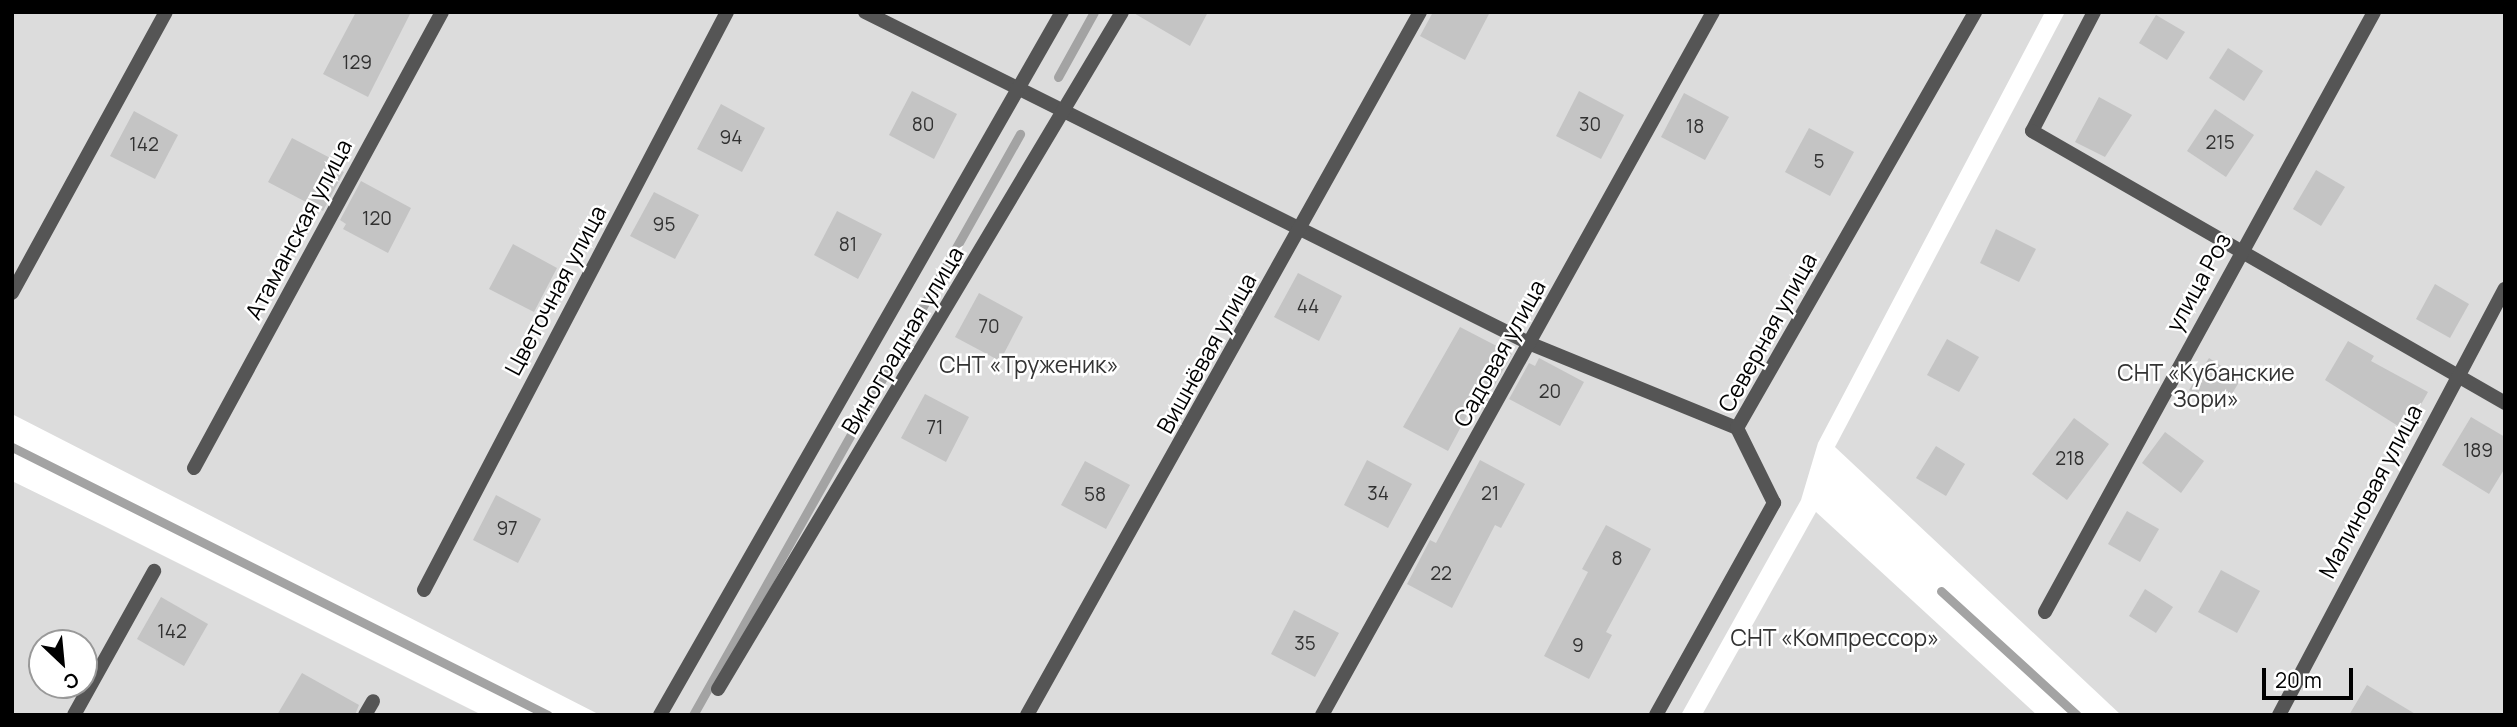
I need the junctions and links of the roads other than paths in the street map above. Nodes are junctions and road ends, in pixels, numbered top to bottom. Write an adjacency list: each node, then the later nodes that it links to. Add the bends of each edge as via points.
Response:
1 (166, 12): 17 (street)
2 (442, 12): 22 (street, Атаманская улица)
3 (727, 12): 24 (street, Цветочная улица)
4 (865, 12): 12 (street)
5 (1062, 12): 12 (street)
6 (1122, 12): 13 (street, Виноградная улица)
7 (1420, 12): 14 (street, Вишнёвая улица)
8 (1713, 12): 18 (street, Садовая улица)
9 (1975, 12): 21 (street, Северная улица)
10 (2094, 12): 15 (street, via 2032,131)
11 (2374, 12): 15 (street, улица Роз)
12 (1020, 89): 13 (street); 30 (street)
13 (1067, 112): 14 (street); 26 (street, Виноградная улица)
14 (1300, 232): 18 (street); 31 (street, Вишнёвая улица)
15 (2240, 253): 19 (street); 25 (street, улица Роз)
16 (2505, 289): 19 (street, Малиновая улица)
17 (12, 293)
18 (1531, 344): 21 (street); 32 (street, Садовая улица)
19 (2455, 376): 20 (street); 34 (street, Малиновая улица)
20 (2505, 403)
21 (1737, 428): 33 (street, Северная улица, via 1774,503)
22 (194, 468)
23 (154, 571): 28 (street)
24 (424, 590)
25 (2045, 612)
26 (718, 689)
27 (373, 701): 29 (street)
28 (74, 715)
29 (365, 715)
30 (660, 715)
31 (1027, 715)
32 (1322, 715)
33 (1656, 715)
34 (2279, 715)

